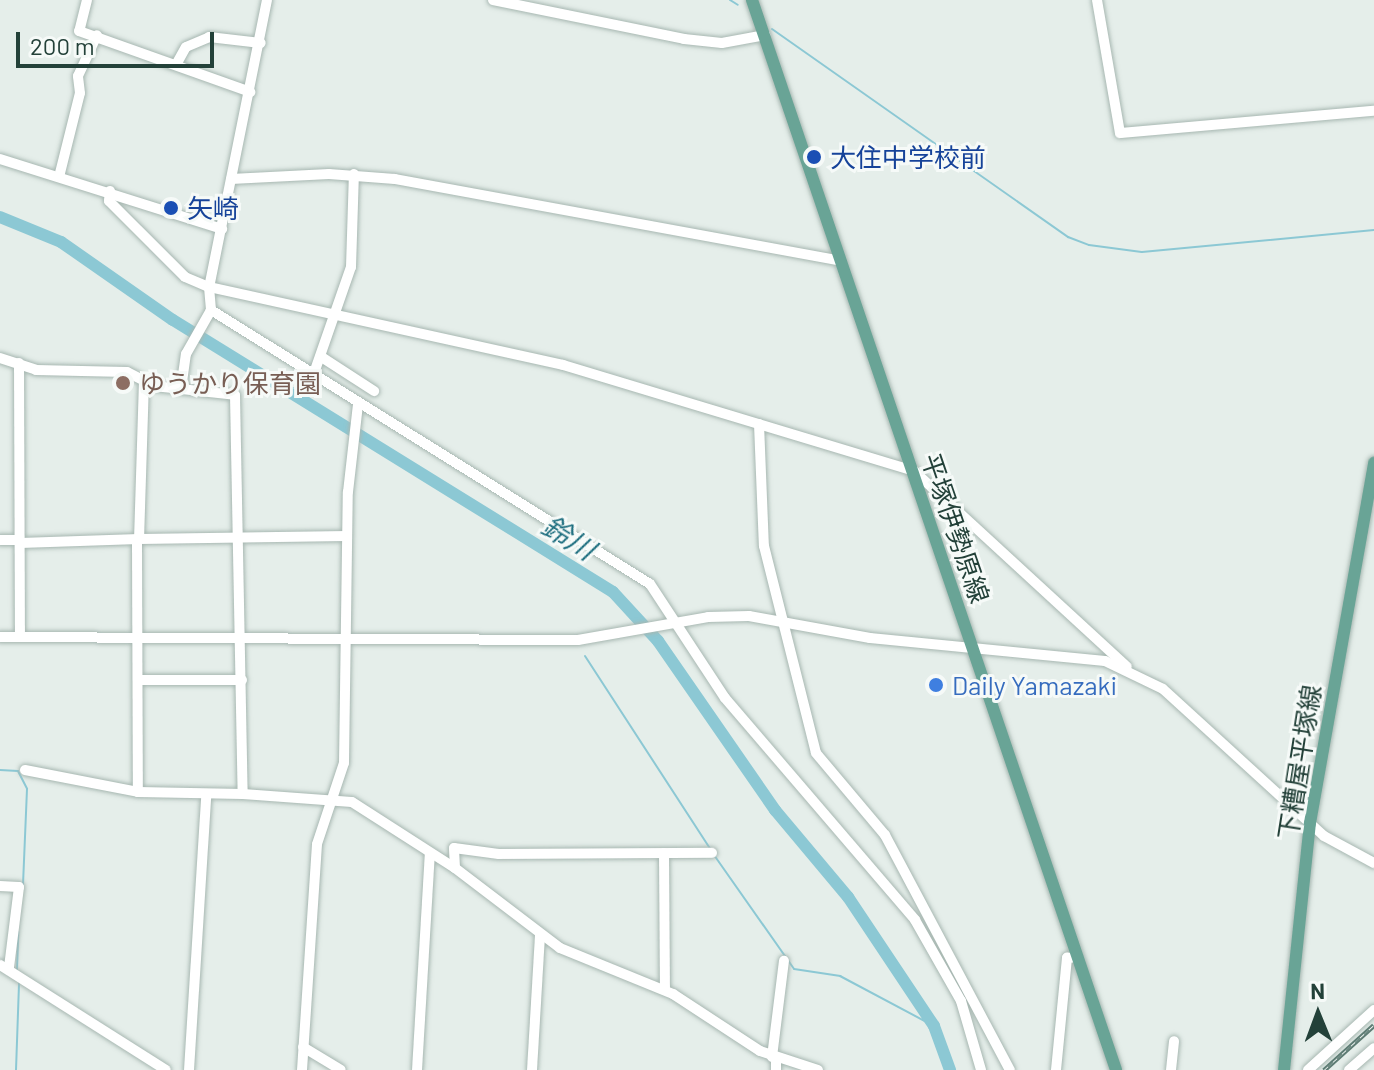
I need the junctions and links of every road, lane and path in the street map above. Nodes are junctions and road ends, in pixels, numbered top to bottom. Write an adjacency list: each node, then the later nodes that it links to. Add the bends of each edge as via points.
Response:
1 (87, 0): 6 (street, via 79,31)
2 (267, 0): 8 (street)
3 (493, 0): 7 (street, via 693,41)
4 (752, 0): 7 (main road, 平塚伊勢原線)
5 (1097, 0): 11 (street, via 1120,133)
6 (97, 35): 9 (street); 13 (street, via 78,76 80,93)
7 (765, 35): 18 (main road, 平塚伊勢原線)
8 (261, 43): 9 (street, via 209,37 186,47); 10 (street)
9 (177, 63): 10 (street)
10 (250, 92): 15 (street)
11 (1374, 111)
12 (0, 159): 13 (street)
13 (60, 173): 16 (street)
14 (354, 174): 15 (street); 18 (street); 21 (street, via 351,267)
15 (231, 179): 17 (street)
16 (110, 191): 17 (street); 19 (street, via 109,201 185,277)
17 (222, 229): 19 (street)
18 (841, 261): 32 (main road, 平塚伊勢原線)
19 (209, 287): 20 (street); 21 (street)
20 (211, 310): 25 (street); 27 (street, via 186,354)
21 (339, 314): 23 (street); 30 (street, via 563,365)
22 (0, 358): 24 (street)
23 (323, 358): 25 (street); 28 (street)
24 (19, 363): 26 (street, via 36,370 127,372); 37 (street)
25 (313, 376): 29 (street)
26 (144, 381): 27 (street); 36 (street)
27 (181, 389): 33 (street, via 227,392 239,404)
28 (374, 391)
29 (357, 406): 34 (street); 39 (street, via 635,573 665,599)
30 (759, 424): 32 (street); 38 (street, via 764,546)
31 (1374, 463): 54 (main road, 下糟屋平塚線)
32 (914, 471): 45 (main road, 平塚伊勢原線); 46 (street)
33 (241, 535): 34 (street); 36 (street); 41 (street)
34 (347, 536): 42 (street)
35 (0, 540): 37 (street)
36 (138, 541): 37 (street); 40 (street)
37 (19, 542): 44 (street)
38 (782, 618): 39 (street); 45 (street, via 870,638); 80 (street, via 816,753 885,835)
39 (674, 623): 42 (street, via 615,636); 79 (street, via 734,710 915,920 961,1001)
40 (139, 635): 41 (street); 44 (street); 47 (street)
41 (242, 635): 42 (street); 48 (street)
42 (348, 635): 53 (street, via 347,721)
43 (0, 637): 44 (street)
44 (20, 637)
45 (972, 647): 46 (street); 62 (main road, 平塚伊勢原線)
46 (1127, 667): 54 (street, via 1163,689)
47 (138, 680): 48 (street); 50 (street)
48 (242, 680): 51 (street)
49 (25, 770): 50 (street)
50 (138, 792): 52 (street)
51 (243, 794): 52 (street); 53 (street)
52 (206, 796): 72 (street)
53 (337, 797): 55 (street); 68 (street, via 317,844)
54 (1310, 823): 58 (street, via 1341,849); 84 (main road, 下糟屋平塚線)
55 (430, 853): 59 (street); 75 (street)
56 (664, 853): 57 (street); 59 (street, via 499,854 454,848); 65 (street)
57 (712, 853)
58 (1374, 863)
59 (455, 868): 61 (street)
60 (0, 886): 64 (street, via 19,887)
61 (540, 934): 65 (street, via 575,955); 76 (street)
62 (1077, 957): 81 (street, via 1067,958); 82 (main road, 平塚伊勢原線)
63 (784, 961): 70 (street)
64 (5, 966): 71 (street)
65 (665, 990): 70 (street)
66 (1374, 1010): 85 (street)
67 (1174, 1041): 83 (street)
68 (303, 1047): 73 (street); 74 (street)
69 (1374, 1048): 86 (street)
70 (774, 1057): 77 (street); 78 (street)
71 (166, 1070)
72 (189, 1070)
73 (302, 1070)
74 (341, 1070)
75 (417, 1070)
76 (532, 1070)
77 (776, 1070)
78 (818, 1070)
79 (981, 1070)
80 (1010, 1070)
81 (1056, 1070)
82 (1116, 1070)
83 (1171, 1070)
84 (1284, 1070)
85 (1308, 1070)
86 (1349, 1070)

